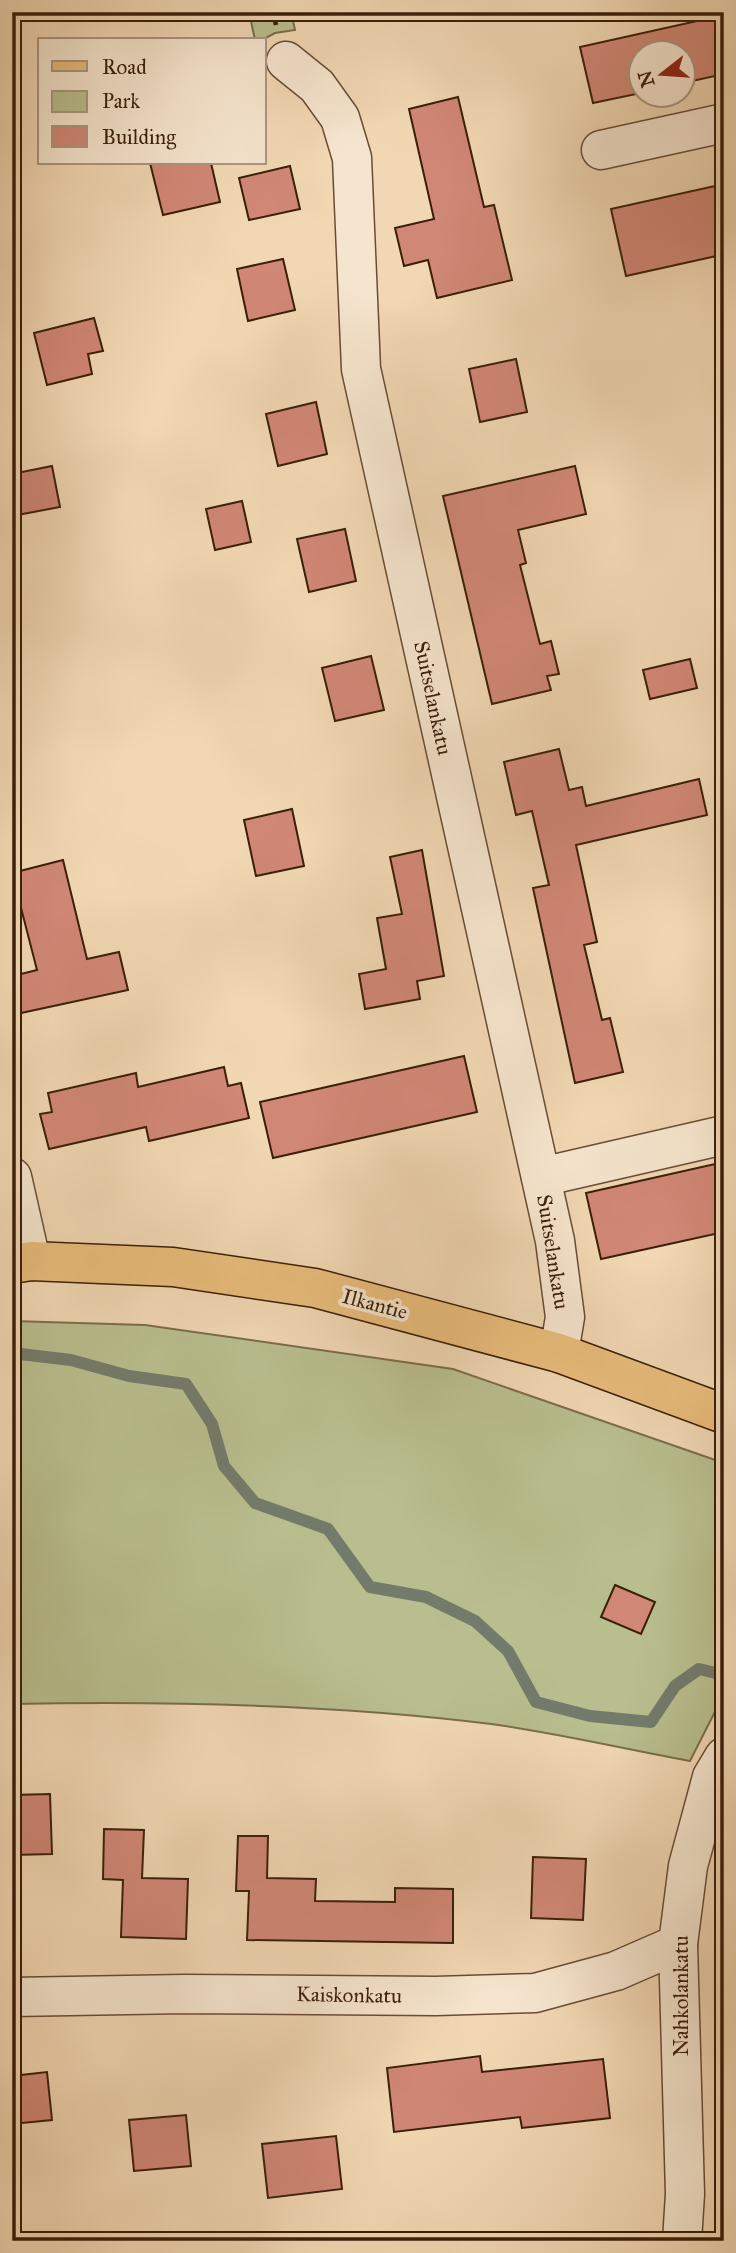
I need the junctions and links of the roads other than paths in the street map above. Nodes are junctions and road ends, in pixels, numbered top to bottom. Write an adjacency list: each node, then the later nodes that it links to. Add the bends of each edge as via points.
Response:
1 (286, 61): 6 (street, Suitselankatu, via 317,86 340,118 352,159 360,369)
2 (724, 123): 3 (street)
3 (601, 150)
4 (724, 1135): 6 (street)
5 (12, 1177): 7 (street)
6 (541, 1177): 8 (street, Suitselankatu, via 565,1317)
7 (22, 1262): 8 (main road, Ilkantie, via 173,1267 315,1288)
8 (559, 1353): 9 (main road, Ilkantie)
9 (724, 1414)
10 (724, 1757): 11 (street, Nahkolankatu, via 712,1777 688,1866)
11 (678, 1944): 12 (street, Kaiskonkatu, via 616,1971 536,1993); 13 (street, Nahkolankatu, via 685,2193)
12 (12, 1997)
13 (682, 2241)

